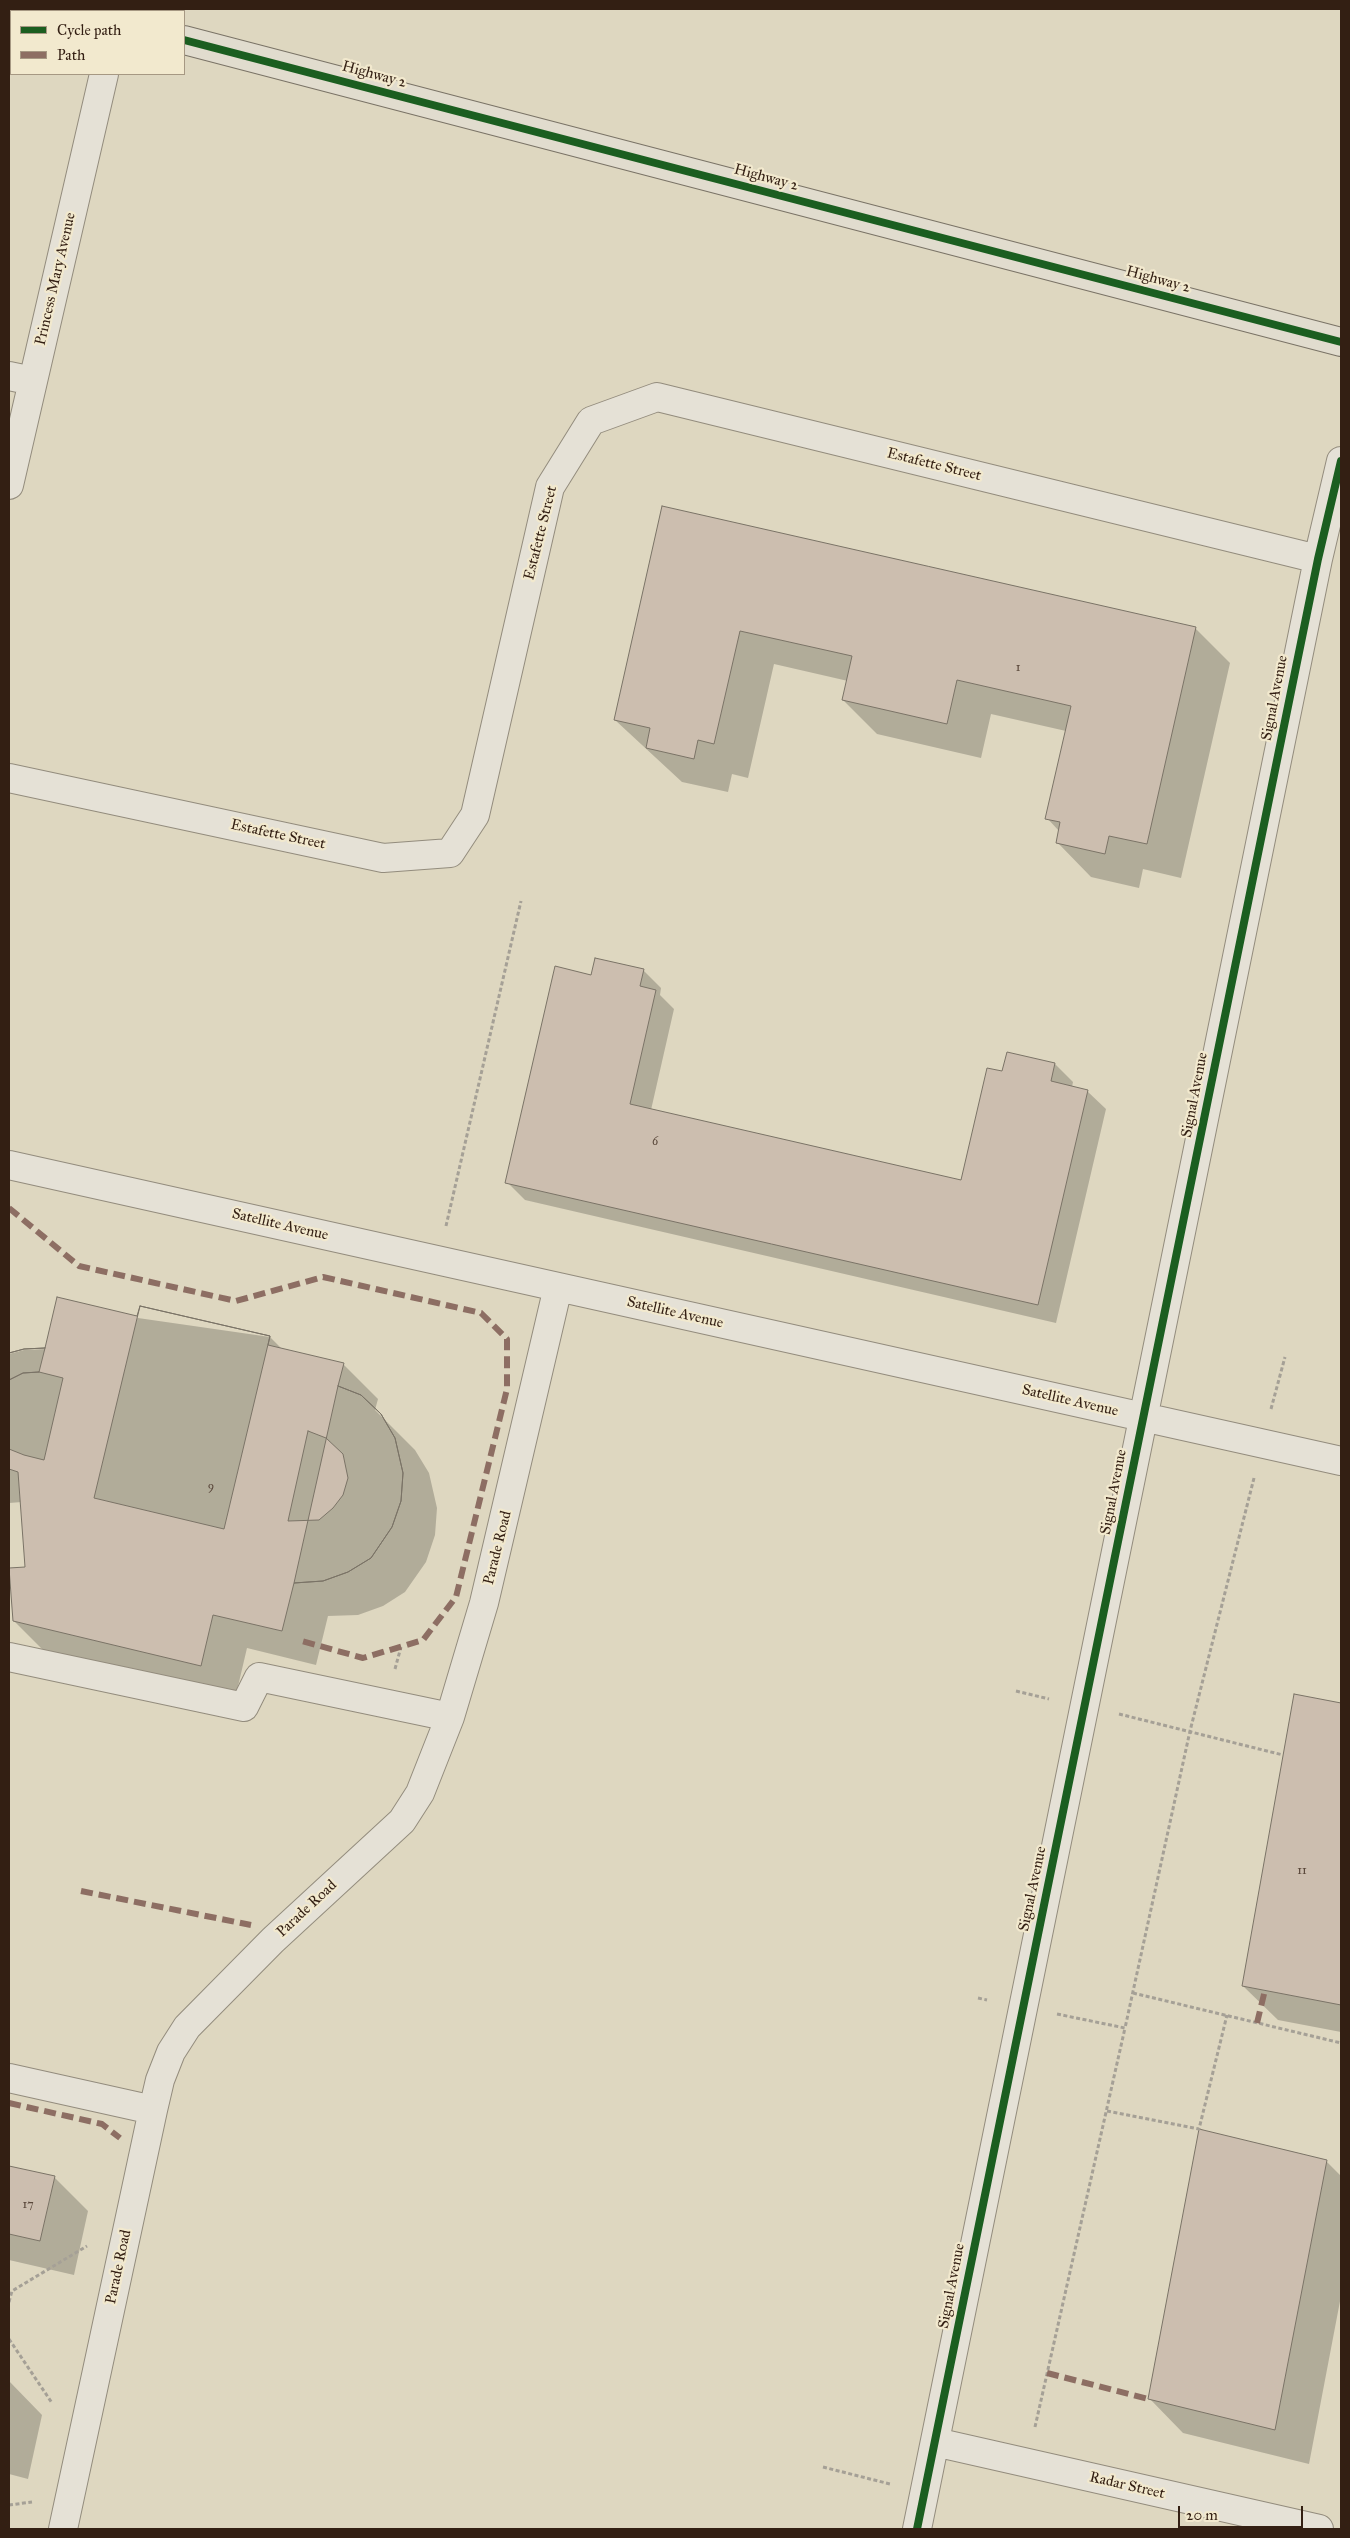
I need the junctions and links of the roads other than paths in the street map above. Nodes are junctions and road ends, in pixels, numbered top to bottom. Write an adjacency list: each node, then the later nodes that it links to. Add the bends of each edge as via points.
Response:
1 (185, 40): 3 (main road, Highway 2)
2 (104, 75): 4 (street, Princess Mary Avenue)
3 (1341, 342)
4 (21, 378): 6 (street, Princess Mary Avenue)
5 (1341, 461): 7 (street, Signal Avenue)
6 (9, 485)
7 (1318, 559): 8 (street, Estafette Street, via 657,397 591,421 550,486 475,816 450,853 383,858); 11 (street, Signal Avenue)
8 (9, 778)
9 (9, 1164): 10 (street, Satellite Avenue)
10 (558, 1287): 11 (street, Satellite Avenue); 14 (street, Parade Road, via 484,1603)
11 (1143, 1417): 12 (street, Satellite Avenue); 17 (street, Signal Avenue)
12 (1341, 1461)
13 (9, 1657): 14 (street, via 244,1707 259,1677)
14 (450, 1717): 16 (street, Parade Road, via 420,1793 402,1821 273,1940 187,2027 171,2052)
15 (9, 2078): 16 (street)
16 (153, 2110): 18 (street, Parade Road)
17 (935, 2442): 19 (street, Signal Avenue); 20 (street, Radar Street)
18 (63, 2529)
19 (917, 2529)
20 (1319, 2529)

